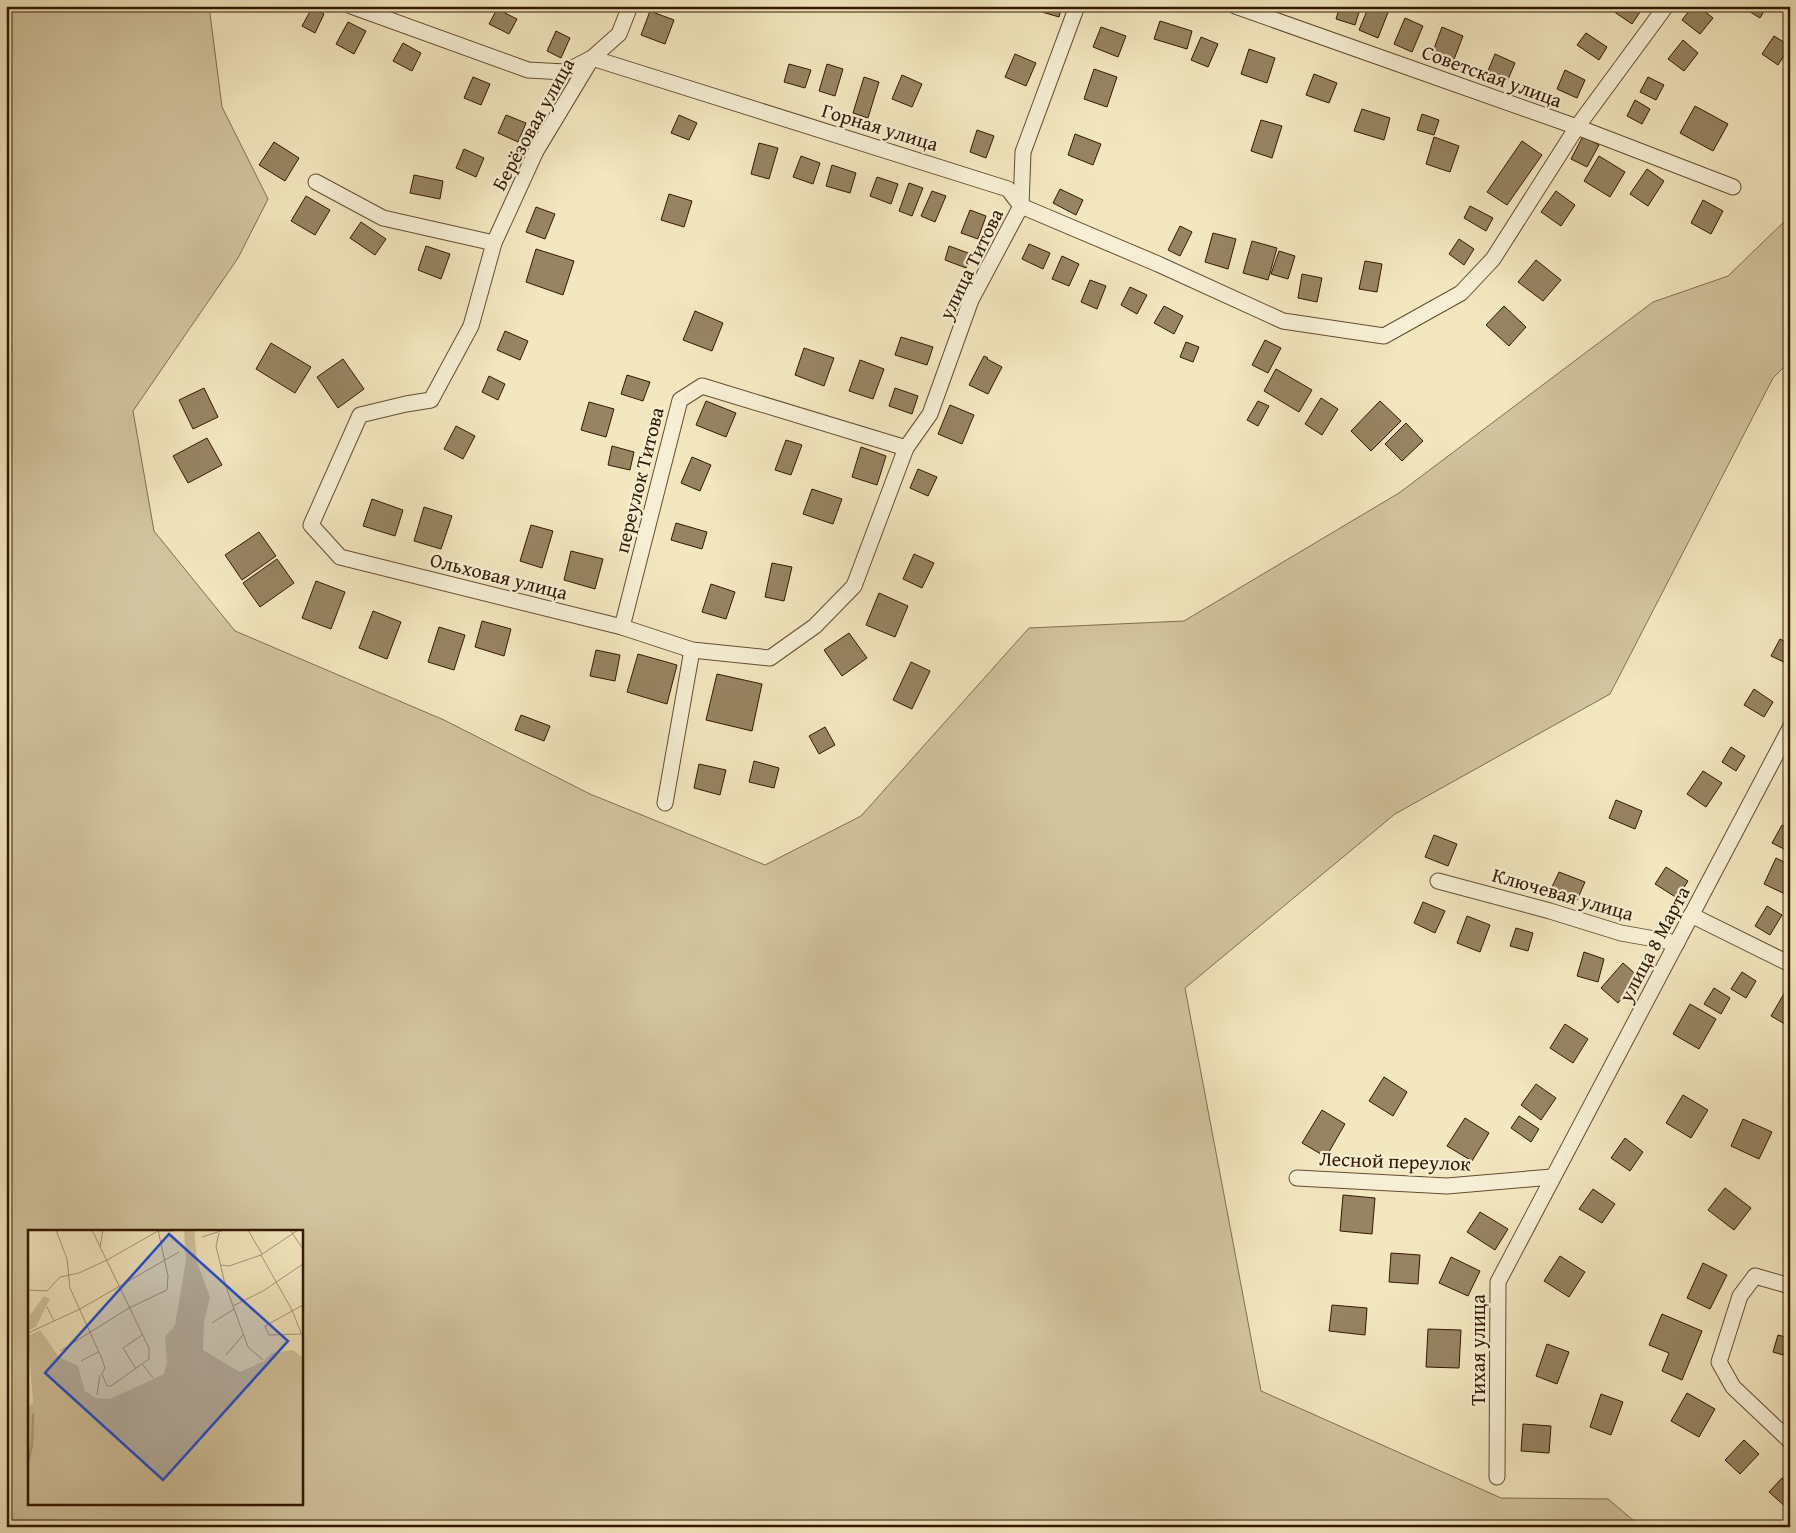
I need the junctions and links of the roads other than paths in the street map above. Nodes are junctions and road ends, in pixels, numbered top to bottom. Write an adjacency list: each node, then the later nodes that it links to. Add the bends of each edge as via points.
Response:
1 (351, 6): 6 (street, via 528,70 565,72)
2 (630, 6): 6 (street, Берёзовая улица, via 619,34)
3 (1077, 6): 10 (street, улица Титова, via 1023,152)
4 (1235, 6): 7 (street, Советская улица)
5 (1666, 6): 7 (street)
6 (592, 58): 10 (street, Горная улица, via 1008,189); 11 (street, Берёзовая улица, via 536,151)
7 (1577, 128): 9 (street, Советская улица); 10 (street, Горная улица, via 1487,266 1461,293 1384,336 1284,321)
8 (316, 182): 11 (street, via 383,218)
9 (1733, 187)
10 (1021, 206): 13 (street, улица Титова, via 971,300 930,414)
11 (494, 242): 12 (street, Берёзовая улица, via 471,326)
12 (431, 400): 15 (street, Ольховая улица, via 360,415 311,525 340,557)
13 (906, 448): 14 (street, улица Титова); 15 (street, переулок Титова, via 702,386 680,400)
14 (854, 586): 16 (street, Ольховая улица, via 816,626 770,658)
15 (622, 627): 16 (street, Ольховая улица)
16 (692, 650): 18 (street)
17 (1790, 728): 20 (street, улица 8 Марта)
18 (665, 803)
19 (1438, 881): 21 (street, Ключевая улица, via 1621,932)
20 (1691, 914): 21 (street, улица 8 Марта); 22 (street)
21 (1678, 944): 23 (street, улица 8 Марта)
22 (1790, 964)
23 (1552, 1177): 24 (street, Лесной переулок, via 1447,1186); 27 (street, Тихая улица, via 1498,1282)
24 (1297, 1178)
25 (1790, 1286): 26 (street, via 1755,1276 1740,1296 1719,1362 1733,1387)
26 (1790, 1441)
27 (1497, 1477)

